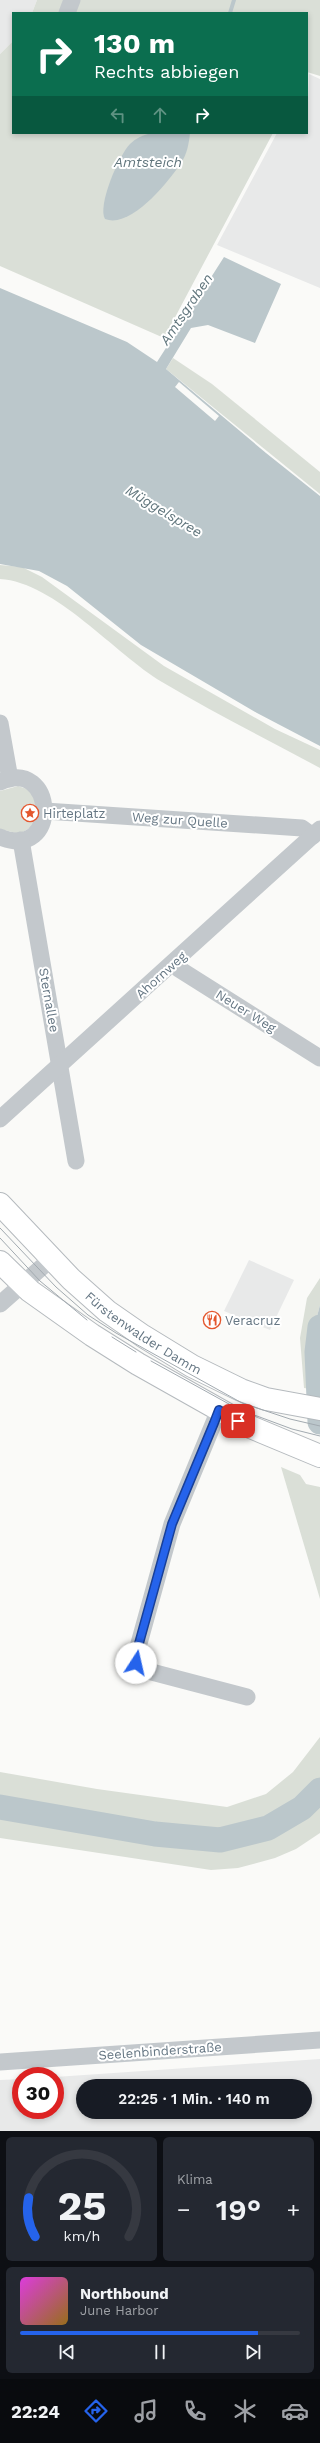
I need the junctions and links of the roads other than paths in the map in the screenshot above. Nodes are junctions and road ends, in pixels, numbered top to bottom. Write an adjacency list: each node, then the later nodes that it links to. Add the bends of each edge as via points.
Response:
1 (72, 0): 2 (street)
2 (67, 12)
3 (0, 723): 4 (street)
4 (5, 781): 5 (street, via 28,782 35,787 41,794)
5 (45, 812): 6 (street, Weg zur Quelle, via 302,828); 8 (street, via 40,827 29,837)
6 (316, 832): 9 (street, Ahornweg)
7 (0, 837): 8 (street, via 6,840)
8 (21, 840): 11 (street, Sternallee)
9 (174, 963): 10 (street, Neuer Weg, via 179,969); 11 (street, Ahornweg)
10 (320, 1058)
11 (60, 1066): 12 (street, Ahornweg); 13 (street, Sternallee)
12 (0, 1119)
13 (76, 1161)
14 (0, 1204): 15 (main road, Fürstenwalder Damm)
15 (50, 1260): 17 (street); 19 (main road, Fürstenwalder Damm, via 107,1312 192,1366 266,1399)
16 (0, 1262): 17 (main road, Fürstenwalder Damm)
17 (22, 1285): 18 (street); 20 (main road, Fürstenwalder Damm, via 92,1336)
18 (0, 1304)
19 (313, 1408)
20 (219, 1410): 21 (main road, Fürstenwalder Damm, via 248,1426); 22 (street, via 172,1524 138,1647 136,1663 144,1670)
21 (315, 1454)
22 (247, 1697)
23 (320, 2040): 24 (street, Seelenbinderstraße)
24 (0, 2062)

